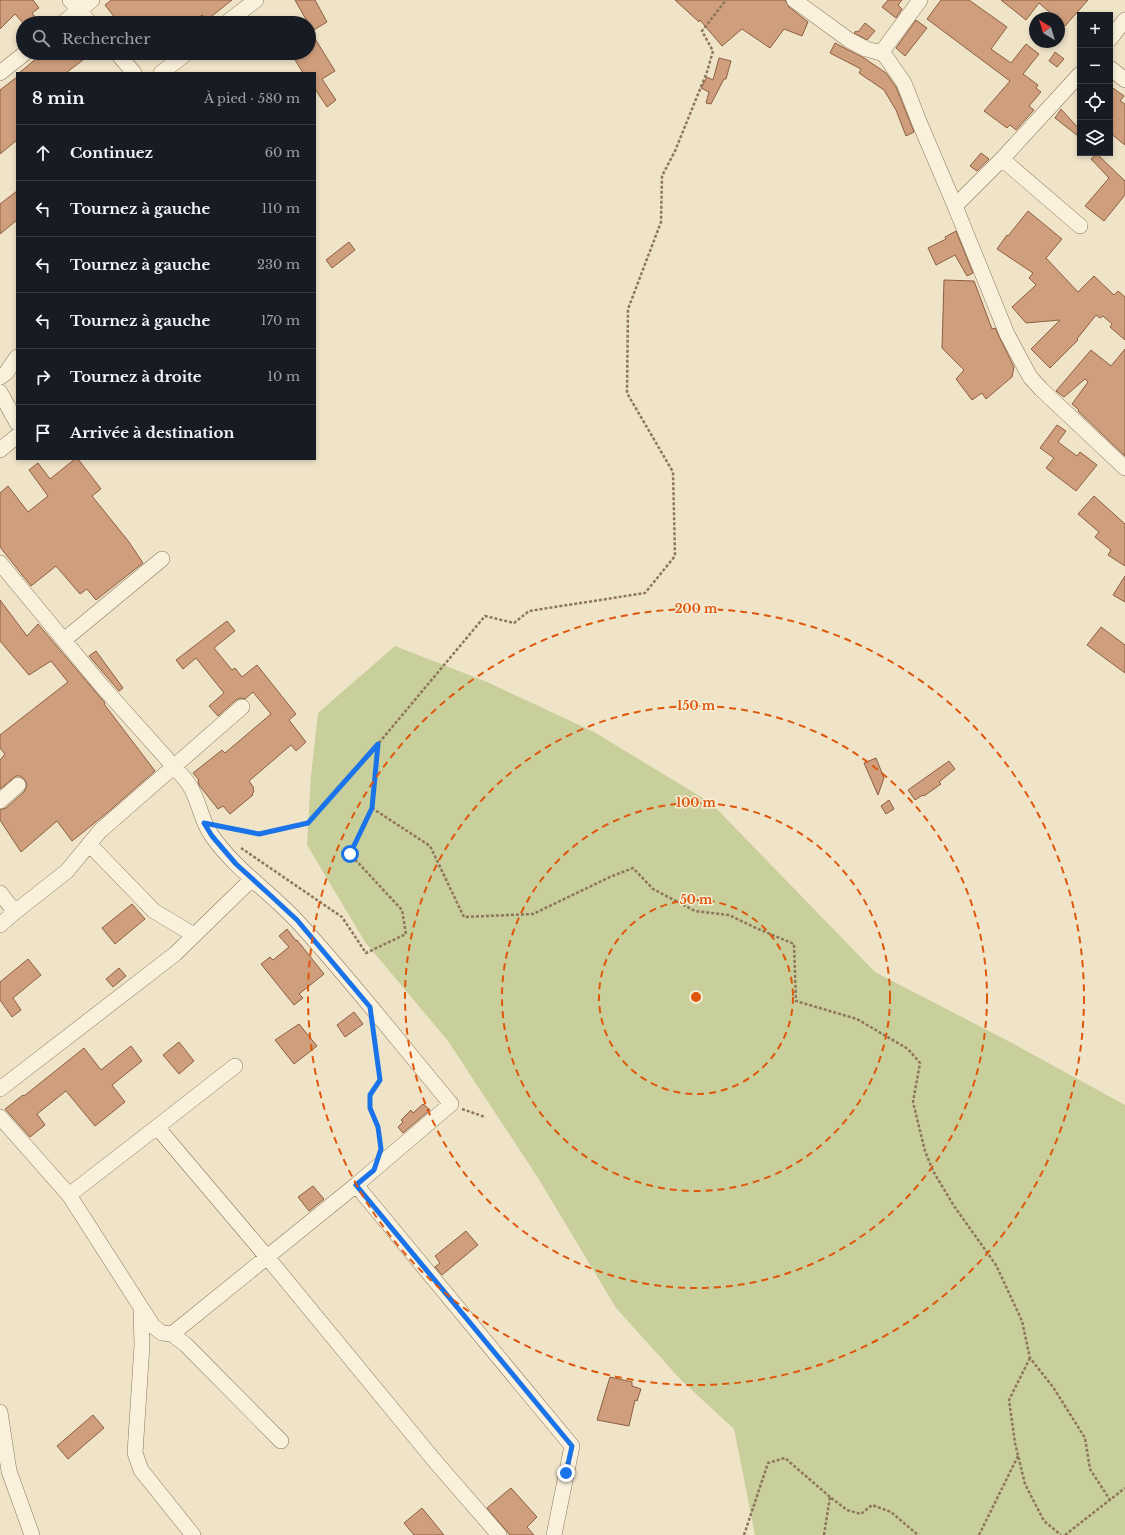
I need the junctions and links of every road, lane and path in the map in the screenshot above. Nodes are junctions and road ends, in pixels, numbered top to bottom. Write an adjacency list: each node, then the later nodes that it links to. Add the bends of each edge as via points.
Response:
1 (92, 0): 6 (street)
2 (256, 0): 9 (street)
3 (726, 0): 36 (path, via 702,31 713,51 675,151 662,176 661,222 628,309 627,393 673,472 675,556 645,593 529,611 514,623 485,616)
4 (794, 0): 12 (street, via 849,40)
5 (920, 0): 12 (street)
6 (74, 5): 7 (street); 8 (street)
7 (67, 16)
8 (84, 16)
9 (235, 16)
10 (1125, 20): 11 (street)
11 (1113, 35)
12 (881, 53): 23 (street, via 904,83)
13 (16, 60): 19 (street)
14 (122, 60): 17 (street)
15 (178, 60): 18 (street)
16 (1113, 70): 21 (street)
17 (133, 72)
18 (162, 72)
19 (0, 73)
20 (1077, 77): 22 (street)
21 (1125, 80)
22 (1002, 159): 23 (street); 24 (street)
23 (955, 206): 31 (street, via 1007,334 1030,377 1066,414)
24 (1080, 226)
25 (16, 358): 26 (street)
26 (0, 377)
27 (0, 392): 28 (street)
28 (16, 421)
29 (16, 437): 30 (street)
30 (0, 450)
31 (1123, 462)
32 (162, 559): 34 (street)
33 (0, 564): 34 (street)
34 (64, 640): 37 (street)
35 (242, 707): 37 (street)
36 (378, 744): 40 (path); 41 (path, via 308,823 259,834)
37 (174, 766): 41 (street, via 193,792); 42 (street, via 100,831)
38 (18, 785): 39 (street)
39 (0, 801)
40 (372, 808): 43 (path, via 350,854 402,910 406,934 366,953 342,917); 62 (path, via 430,846 464,917 533,914 633,868 653,889 695,911 729,914 794,944 796,1001 857,1019 908,1049 920,1063 913,1102 925,1151 933,1171 954,1206 996,1265 1022,1321)
41 (204, 823): 44 (street, via 231,859)
42 (89, 844): 46 (street, via 67,871); 48 (street, via 154,911)
43 (237, 845)
44 (252, 879): 48 (street); 52 (street, via 297,920)
45 (0, 893): 46 (street)
46 (14, 912): 47 (street)
47 (0, 925)
48 (194, 935): 51 (street, via 175,954)
49 (373, 1029): 56 (path, via 380,1080 370,1095 370,1108 378,1127)
50 (235, 1066): 55 (street)
51 (0, 1089)
52 (451, 1104): 54 (path); 57 (street)
53 (0, 1117): 58 (street)
54 (485, 1117)
55 (157, 1127): 58 (street); 59 (street)
56 (381, 1149)
57 (356, 1185): 59 (street); 72 (street, via 572,1446)
58 (69, 1195): 60 (street)
59 (267, 1257): 61 (street); 71 (street, via 428,1454)
60 (140, 1308): 61 (street, via 153,1326 162,1332); 70 (street, via 142,1345 135,1453 141,1470)
61 (172, 1334): 64 (street, via 198,1356)
62 (1030, 1358): 65 (path, via 1009,1400); 68 (path, via 1053,1387 1085,1438 1090,1469)
63 (0, 1412): 69 (street, via 9,1471)
64 (281, 1441)
65 (1018, 1456): 76 (path); 77 (path, via 1025,1484 1044,1521)
66 (1125, 1488): 68 (path)
67 (830, 1497): 73 (path, via 785,1458 768,1463); 74 (path); 75 (path, via 847,1510 862,1514 872,1505 891,1512)
68 (1110, 1500): 78 (path)
69 (32, 1535)
70 (193, 1535)
71 (499, 1535)
72 (554, 1535)
73 (744, 1535)
74 (824, 1535)
75 (918, 1535)
76 (979, 1535)
77 (1061, 1535)
78 (1065, 1535)

